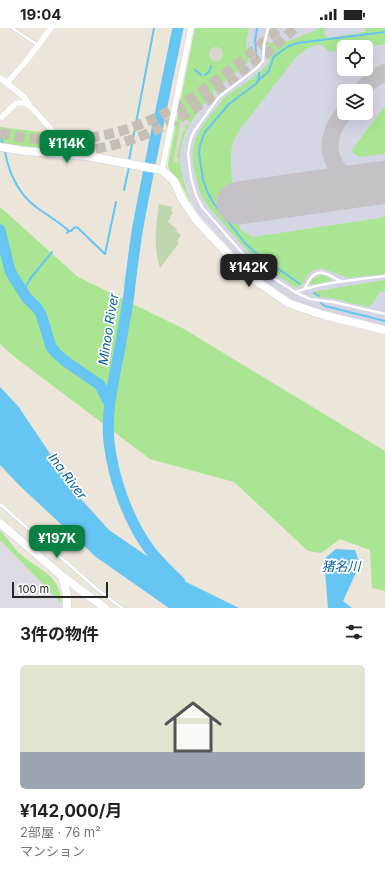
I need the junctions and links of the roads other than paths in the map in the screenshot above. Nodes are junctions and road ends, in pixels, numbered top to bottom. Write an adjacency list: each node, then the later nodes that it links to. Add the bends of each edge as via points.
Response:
1 (12, 28): 5 (lane)
2 (50, 28): 5 (street)
3 (192, 28): 12 (street)
4 (268, 28): 16 (lane, via 263,61 222,94 209,110 191,138 188,150 189,164 196,195 206,212 254,265)
5 (38, 45): 7 (street)
6 (0, 78): 7 (street)
7 (7, 83): 8 (street, via 24,96)
8 (30, 106): 9 (street, via 16,103); 11 (street)
9 (2, 117)
10 (0, 147): 11 (street, via 26,152)
11 (72, 154): 12 (street)
12 (161, 170): 18 (street, via 174,181 198,222 248,275 288,303 323,315)
13 (385, 276): 14 (lane)
14 (342, 282): 15 (lane); 15 (lane, via 321,272 310,277)
15 (304, 288): 16 (lane)
16 (295, 292): 17 (lane, via 310,299)
17 (385, 314)
18 (385, 330)
19 (0, 504): 26 (lane)
20 (0, 523): 21 (street)
21 (62, 576): 22 (street); 23 (street)
22 (83, 592): 23 (street); 25 (street)
23 (67, 595): 24 (street)
24 (67, 608)
25 (105, 608)
26 (122, 608)

